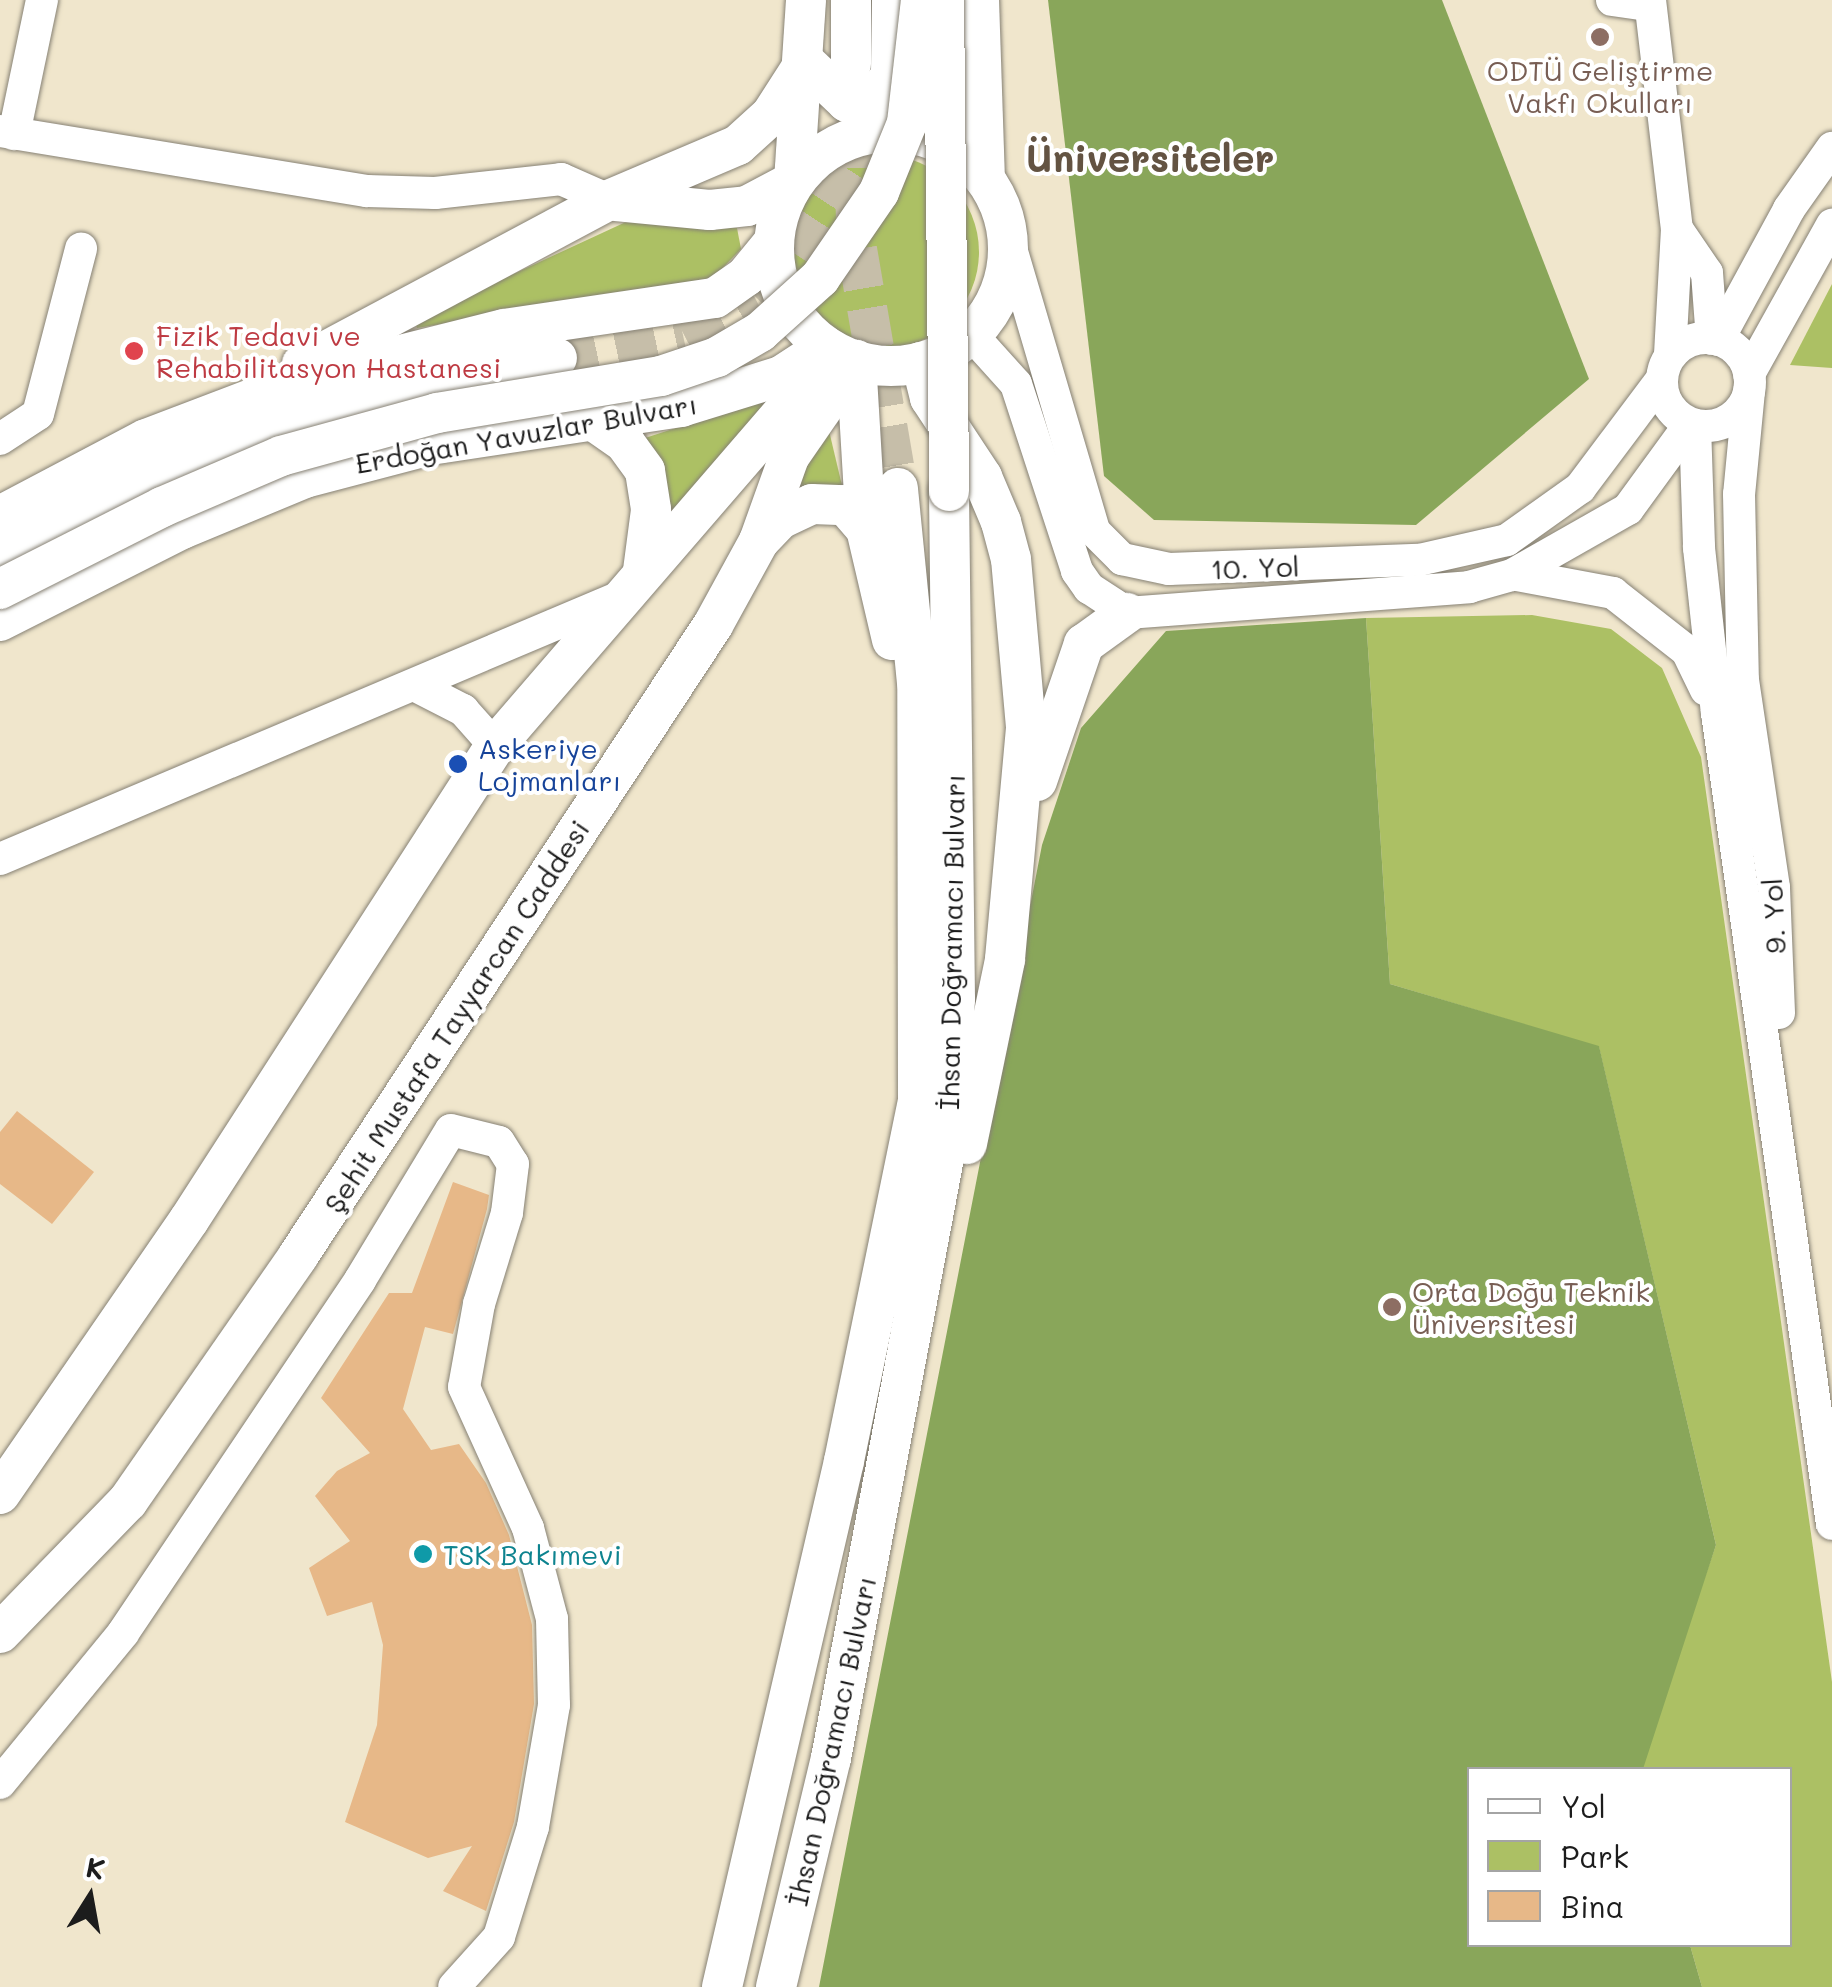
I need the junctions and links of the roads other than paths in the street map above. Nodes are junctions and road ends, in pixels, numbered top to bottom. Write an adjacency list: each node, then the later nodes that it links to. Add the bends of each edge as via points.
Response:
1 (42, 0): 13 (street)
2 (806, 0): 10 (main road)
3 (851, 0): 11 (main road)
4 (892, 0): 12 (main road)
5 (921, 0): 46 (main road, bridge, via 910,108 880,192 820,278 760,332 717,357 660,376 438,413 281,456)
6 (944, 0): 59 (main road, İhsan Doğramacı Bulvarı, bridge, via 954,1060 947,1142)
7 (979, 0): 16 (main road)
8 (1612, 0): 9 (street)
9 (1649, 2): 20 (street)
10 (804, 62): 12 (main road, via 847,102 870,100); 17 (main road); 18 (main road, via 772,115 738,145)
11 (851, 64)
12 (891, 76): 14 (main road)
13 (7, 132): 18 (street, via 367,191 435,193 560,178)
14 (932, 139): 16 (main road); 17 (main road, via 889,132 846,140)
15 (1832, 148): 26 (street)
16 (984, 178): 21 (main road)
17 (794, 181): 18 (main road, via 747,206 710,210); 22 (main road)
18 (608, 200): 33 (main road)
19 (1832, 226): 31 (street)
20 (1677, 230): 26 (street, via 1707,273); 30 (street)
21 (1008, 238): 25 (main road, via 1000,291); 43 (street, 10. Yol, via 1094,531 1122,558)
22 (773, 244): 24 (main road, via 732,288); 27 (main road, via 784,296)
23 (82, 248): 36 (street, via 38,414)
24 (694, 305): 32 (main road, Erdoğan Yavuzlar Bulvarı, via 734,342); 33 (main road, via 504,328)
25 (971, 334): 29 (main road); 49 (street, via 1016,384 1077,572)
26 (1715, 339): 30 (street, via 1688,342); 31 (street, via 1738,353)
27 (841, 353): 29 (main road); 32 (main road, Erdoğan Yavuzlar Bulvarı); 39 (main road); 40 (main road, Şehit Mustafa Tayyarcan Caddesi, via 789,457); 45 (main road)
28 (558, 358): 41 (main road, via 390,390 267,425 165,464)
29 (920, 362): 54 (main road, via 930,398 982,477 1011,559 1026,728)
30 (1665, 368): 35 (street, via 1668,406); 42 (street, 10. Yol, via 1580,488 1507,540 1419,560)
31 (1749, 382): 35 (street, via 1735,416); 56 (street, 9. Yol, via 1740,494 1744,680 1774,888 1787,1118)
32 (725, 395): 34 (main road, Erdoğan Yavuzlar Bulvarı)
33 (234, 402): 38 (main road, via 146,439)
34 (594, 421): 45 (main road, via 625,443 645,470 651,510); 50 (main road, Erdoğan Yavuzlar Bulvarı, via 430,445 306,478 182,529)
35 (1693, 424): 44 (street, 10. Yol, via 1628,510); 52 (street, 9. Yol)
36 (0, 439)
37 (898, 488): 57 (main road, İhsan Doğramacı Bulvarı, via 918,683 923,1054 912,1148)
38 (0, 516)
39 (866, 529): 40 (main road, via 844,505 812,504 780,518); 57 (main road, via 892,636 894,1088)
40 (759, 541): 61 (main road, Şehit Mustafa Tayyarcan Caddesi, via 702,642 139,1485 97,1539)
41 (0, 548)
42 (1260, 568): 43 (street, 10. Yol); 47 (street)
43 (1169, 569): 48 (street)
44 (1512, 574): 47 (street, 10. Yol, via 1469,587); 52 (street, 9. Yol, via 1571,580 1626,601 1687,650)
45 (632, 584): 51 (street); 53 (main road)
46 (0, 589)
47 (1266, 602): 48 (street, 10. Yol)
48 (1177, 610): 49 (street, 10. Yol)
49 (1128, 613): 54 (main road, via 1098,631 1072,670)
50 (0, 621)
51 (418, 687): 53 (street, via 462,710); 55 (street, via 245,752)
52 (1717, 713): 60 (street, 9. Yol)
53 (495, 746): 58 (main road, via 200,1204)
54 (1020, 837): 59 (main road, via 984,1070)
55 (0, 859)
56 (1832, 1440)
57 (844, 1460): 64 (main road, İhsan Doğramacı Bulvarı)
58 (0, 1494)
59 (880, 1508): 65 (main road, İhsan Doğramacı Bulvarı, via 831,1758)
60 (1832, 1524)
61 (0, 1633)
62 (0, 1783): 63 (street, via 123,1633 360,1280 452,1130 499,1142 514,1164 507,1213 479,1304 464,1387 528,1528 552,1619 554,1706 532,1827 498,1937)
63 (454, 1987)
64 (722, 1987)
65 (776, 1987)

